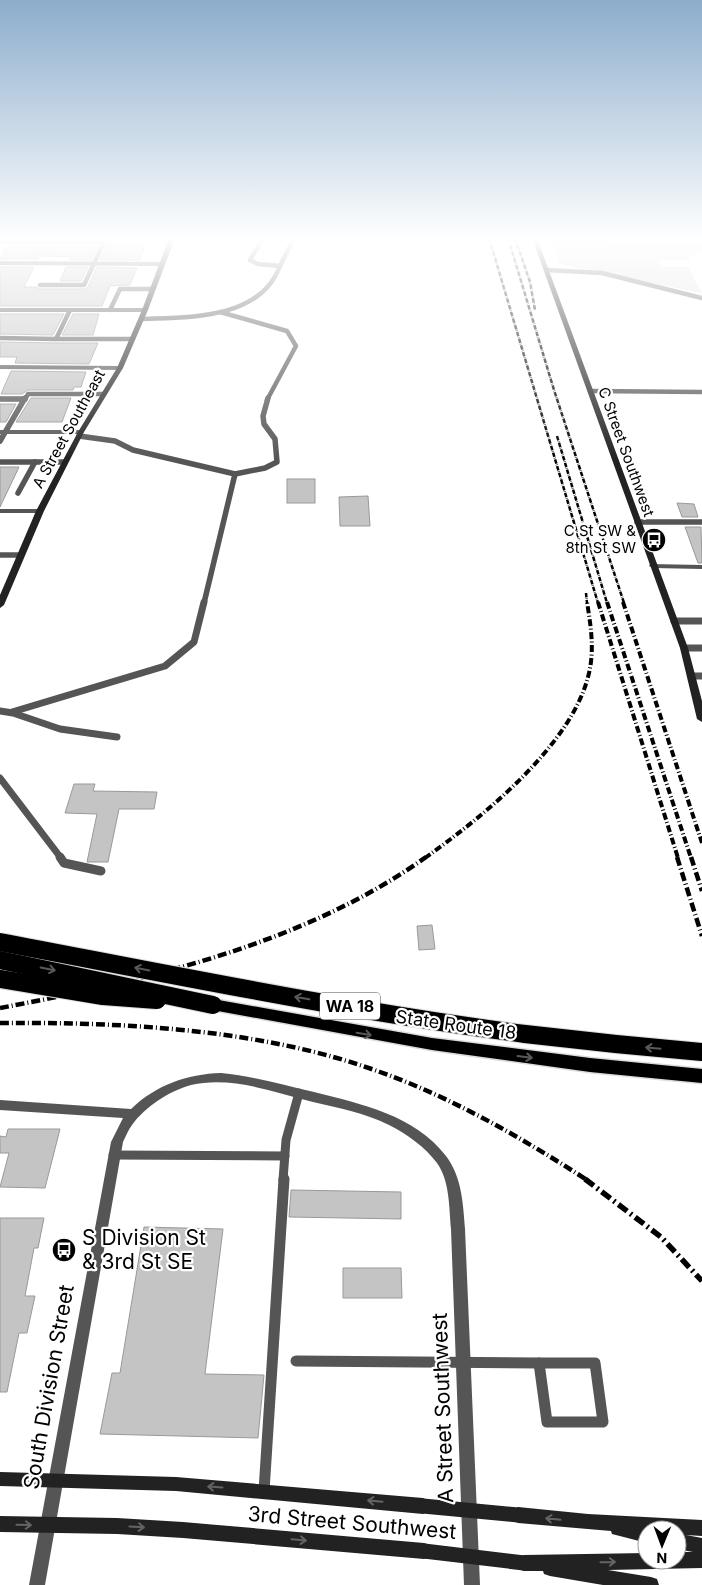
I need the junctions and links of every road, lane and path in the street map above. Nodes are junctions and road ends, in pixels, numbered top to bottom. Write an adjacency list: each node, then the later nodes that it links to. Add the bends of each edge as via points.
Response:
1 (69, 312): 7 (lane)
2 (144, 312): 5 (main road, A Street Southeast)
3 (220, 312): 5 (lane); 22 (lane, via 287,331 296,346 267,400 263,416 264,426 274,435 277,462 266,468)
4 (562, 312): 11 (main road, C Street Southwest)
5 (141, 319): 8 (main road, A Street Southeast)
6 (0, 338): 7 (lane)
7 (56, 339): 8 (lane)
8 (132, 340): 10 (main road, A Street Southeast)
9 (0, 368): 10 (street)
10 (120, 368): 13 (main road, A Street Southeast)
11 (590, 391): 12 (lane); 26 (main road, C Street Southwest)
12 (702, 392)
13 (104, 394): 15 (lane, via 28,394); 17 (main road, A Street Southeast)
14 (0, 398): 15 (lane)
15 (25, 399): 16 (lane)
16 (3, 432): 17 (street); 18 (lane)
17 (80, 434): 21 (main road, A Street Southeast); 22 (lane)
18 (0, 442)
19 (0, 462): 20 (lane)
20 (35, 462): 21 (lane); 23 (lane)
21 (65, 462): 25 (main road, A Street Southeast)
22 (235, 474): 41 (lane, via 194,642 164,666)
23 (18, 493)
24 (0, 510): 25 (street)
25 (40, 511): 29 (main road, A Street Southeast)
26 (637, 522): 27 (lane); 30 (main road, C Street Southwest)
27 (702, 522)
28 (0, 555): 29 (lane)
29 (21, 555): 32 (main road, A Street Southeast)
30 (654, 566): 31 (street); 34 (main road, C Street Southwest)
31 (702, 567)
32 (2, 596): 33 (main road, A Street Southeast)
33 (0, 606)
34 (674, 621): 35 (lane); 36 (main road, C Street Southwest)
35 (702, 621)
36 (684, 648): 37 (lane); 38 (main road, C Street Southwest)
37 (702, 648)
38 (697, 676): 39 (main road, C Street Southwest); 42 (main road, C Street Southwest)
39 (702, 688)
40 (0, 711): 41 (lane)
41 (12, 712): 43 (lane, via 32,721 82,734)
42 (702, 719)
43 (117, 737)
44 (0, 778): 45 (lane, via 64,863)
45 (101, 871)
46 (0, 942): 50 (highway, State Route 18 / WA 18, one-way to 46, bridge, via 477,1028)
47 (0, 960): 49 (highway, State Route 18 / WA 18, one-way to 49, bridge)
48 (0, 978): 49 (highway, bridge, via 103,996)
49 (213, 1005): 51 (highway, State Route 18 / WA 18, one-way to 51, via 432,1044)
50 (702, 1052)
51 (702, 1076)
52 (299, 1093): 54 (street, South Division Street, via 226,1078 191,1081 166,1091); 56 (lane); 59 (street, A Street Southwest, via 351,1106 394,1122 424,1141 443,1161 454,1192 458,1229)
53 (0, 1105): 54 (street)
54 (135, 1114): 55 (street, South Division Street, via 116,1142)
55 (113, 1155): 56 (lane); 61 (street, South Division Street)
56 (285, 1156): 62 (lane)
57 (296, 1360): 59 (lane)
58 (539, 1363): 58 (lane, via 595,1363 603,1422 547,1422); 59 (lane)
59 (463, 1364): 73 (street, A Street Southwest)
60 (0, 1478): 61 (main road, 3rd Street Southwest)
61 (55, 1479): 62 (main road, 3rd Street Southwest, one-way to 61); 65 (street, South Division Street)
62 (264, 1491): 63 (main road, 3rd Street Southwest, one-way to 62, bridge)
63 (588, 1522): 66 (main road); 67 (main road)
64 (0, 1524): 65 (main road, 3rd Street Southwest, one-way to 65)
65 (47, 1525): 71 (main road, 3rd Street Southwest, one-way to 71, bridge, via 183,1530); 72 (street, South Division Street)
66 (702, 1528)
67 (637, 1533)
68 (687, 1543): 69 (main road)
69 (702, 1546)
70 (702, 1560): 71 (main road, one-way to 70)
71 (524, 1563): 74 (main road, 3rd Street Southwest)
72 (37, 1585)
73 (472, 1585)
74 (651, 1585)

